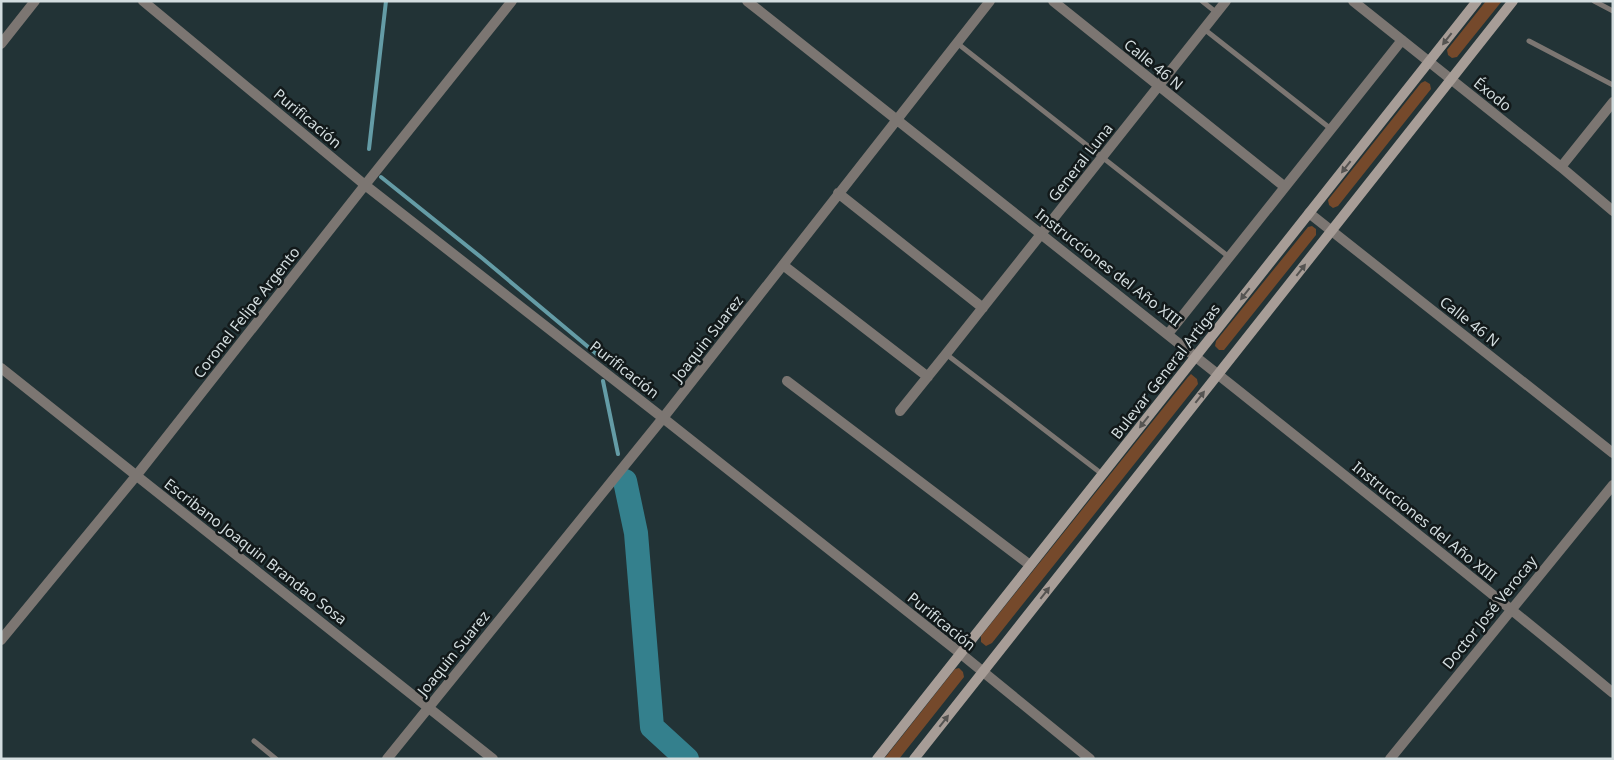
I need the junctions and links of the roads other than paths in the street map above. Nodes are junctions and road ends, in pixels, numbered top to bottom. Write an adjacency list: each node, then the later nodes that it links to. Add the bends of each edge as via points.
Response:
1 (35, 1): 19 (street)
2 (142, 1): 29 (street, Purificación)
3 (512, 1): 29 (street, Coronel Felipe Argento)
4 (747, 1): 25 (street, Instrucciones del Año XIII)
5 (990, 1): 18 (street, Joaquin Suarez)
6 (1053, 1): 23 (street, Calle 46 N)
7 (1202, 1): 14 (lane)
8 (1226, 1): 14 (street, General Luna)
9 (1353, 1): 16 (street, Éxodo)
10 (1477, 1): 20 (street, Bulevar General Artigas, one-way to 20)
11 (1513, 1): 21 (street)
12 (1594, 1): 13 (lane)
13 (1613, 11)
14 (1217, 13): 15 (street, General Luna)
15 (1204, 29): 23 (street, General Luna); 26 (lane)
16 (1402, 40): 20 (street, Éxodo); 26 (street)
17 (1529, 41): 22 (lane)
18 (956, 43): 25 (street, Joaquin Suarez); 27 (lane)
19 (1, 44)
20 (1429, 61): 21 (street, Éxodo); 33 (street, Bulevar General Artigas, one-way to 33)
21 (1451, 80): 28 (street, Éxodo); 34 (street)
22 (1613, 85)
23 (1158, 87): 27 (street, General Luna); 30 (street, Calle 46 N)
24 (1613, 102): 28 (street)
25 (897, 118): 31 (street, Joaquin Suarez); 35 (street, Instrucciones del Año XIII)
26 (1331, 129): 30 (street)
27 (1102, 158): 35 (street, General Luna); 36 (lane)
28 (1561, 167): 32 (street, Éxodo)
29 (365, 185): 47 (street, Purificación); 50 (street, Coronel Felipe Argento)
30 (1285, 187): 36 (street)
31 (838, 194): 37 (street, Joaquin Suarez); 38 (street)
32 (1613, 211)
33 (1309, 213): 34 (street, Calle 46 N); 41 (street, Bulevar General Artigas, one-way to 41)
34 (1332, 231): 43 (street, one-way to 34); 48 (street, Calle 46 N)
35 (1042, 234): 38 (street, General Luna); 39 (street, Instrucciones del Año XIII)
36 (1229, 257): 39 (street)
37 (782, 265): 44 (street); 47 (street, Joaquin Suarez)
38 (983, 308): 40 (street, General Luna)
39 (1168, 334): 41 (street, Instrucciones del Año XIII)
40 (946, 354): 44 (street, General Luna); 49 (lane)
41 (1196, 356): 43 (street, Instrucciones del Año XIII); 49 (street, Bulevar General Artigas, one-way to 49)
42 (1, 368): 50 (street, Escribano Joaquin Brandao Sosa)
43 (1218, 374): 53 (street, Instrucciones del Año XIII); 56 (street, one-way to 43)
44 (928, 377): 46 (street, General Luna)
45 (787, 381): 52 (street)
46 (900, 411)
47 (664, 418): 55 (street, Purificación); 58 (street, Joaquin Suarez)
48 (1613, 453)
49 (1102, 474): 52 (street, Bulevar General Artigas)
50 (136, 476): 54 (street, Coronel Felipe Argento); 58 (street, Escribano Joaquin Brandao Sosa)
51 (1613, 484): 53 (street, Doctor José Verocay)
52 (1030, 565): 55 (street, Bulevar General Artigas)
53 (1511, 609): 57 (street, Instrucciones del Año XIII); 66 (street, Doctor José Verocay)
54 (1, 640)
55 (960, 653): 56 (street, Purificación); 63 (street, Bulevar General Artigas)
56 (982, 672): 64 (street, one-way to 56); 65 (street, Purificación)
57 (1613, 693)
58 (428, 706): 61 (street, Joaquin Suarez); 62 (street, Escribano Joaquin Brandao Sosa)
59 (254, 741): 60 (lane)
60 (276, 759)
61 (387, 759)
62 (493, 759)
63 (877, 759)
64 (914, 759)
65 (1090, 759)
66 (1390, 759)

